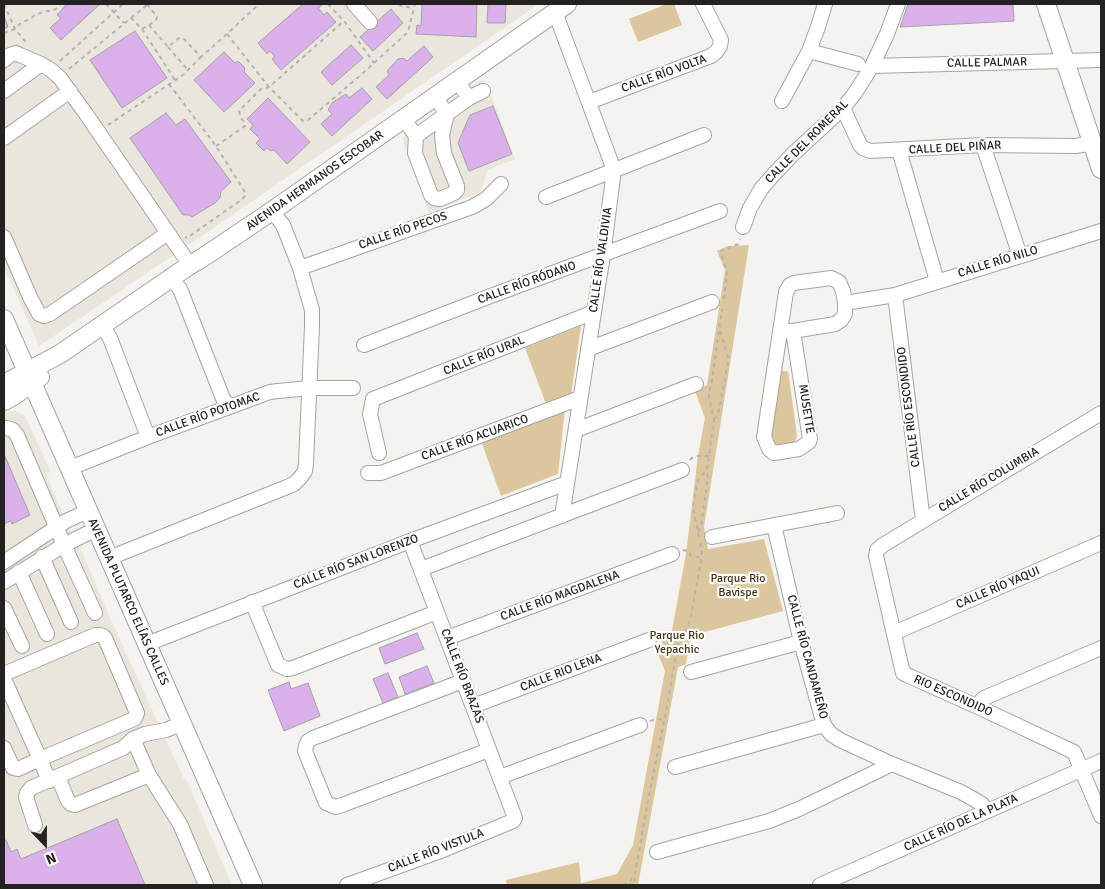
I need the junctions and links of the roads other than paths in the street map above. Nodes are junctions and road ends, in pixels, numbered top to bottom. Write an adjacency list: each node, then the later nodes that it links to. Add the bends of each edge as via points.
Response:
1 (354, 4): 7 (street)
2 (703, 4): 23 (street, CALLE RÍO VOLTA, via 720,40 717,51)
3 (825, 4): 8 (street)
4 (898, 4): 14 (street, CALLE DEL ROMERAL)
5 (1046, 4): 12 (main road)
6 (561, 8): 16 (main road, AVENIDA HERMANOS ESCOBAR); 23 (street, CALLE RÍO VALDIVIA)
7 (370, 22)
8 (809, 51): 13 (street); 22 (street)
9 (34, 57): 10 (street, via 16,54); 15 (street); 17 (street); 18 (street, via 60,78)
10 (4, 60)
11 (1101, 60): 12 (street, CALLE PALMAR)
12 (1066, 62): 14 (street, CALLE PALMAR); 30 (main road)
13 (858, 64)
14 (872, 66): 24 (street, CALLE DEL ROMERAL)
15 (4, 80)
16 (457, 81): 20 (main road, AVENIDA HERMANOS ESCOBAR); 21 (street)
17 (4, 91)
18 (70, 91): 29 (street); 41 (street)
19 (483, 91): 21 (street)
20 (436, 97): 25 (street); 26 (main road, AVENIDA HERMANOS ESCOBAR)
21 (469, 98): 25 (street)
22 (782, 101)
23 (589, 102): 34 (street, CALLE RÍO VALDIVIA)
24 (843, 108): 32 (street, CALLE DEL PIÑAR, via 863,148 870,151); 39 (street, CALLE DEL ROMERAL, via 774,174 757,196)
25 (448, 114): 28 (street); 28 (street, via 442,136 444,153 458,186 454,193 440,199 431,195 415,153)
26 (404, 119): 28 (street); 38 (main road, AVENIDA HERMANOS ESCOBAR)
27 (704, 135): 34 (street)
28 (416, 136)
29 (4, 138)
30 (1093, 143): 31 (street, CALLE DEL PIÑAR, via 1076,146); 33 (main road)
31 (983, 145): 32 (street, CALLE DEL PIÑAR); 44 (street)
32 (899, 150): 48 (street)
33 (1101, 169)
34 (614, 170): 36 (street); 43 (street, CALLE RÍO VALDIVIA)
35 (501, 184): 46 (street, CALLE RÍO PECOS, via 472,207)
36 (546, 198)
37 (720, 210): 43 (street, CALLE RÍO RÓDANO)
38 (272, 211): 45 (main road, AVENIDA HERMANOS ESCOBAR); 46 (street, via 283,225)
39 (742, 227)
40 (1101, 230): 44 (street, CALLE RÍO NILO)
41 (168, 233): 42 (street, via 44,316 30,297); 45 (street)
42 (4, 237)
43 (603, 255): 52 (street, CALLE RÍO VALDIVIA); 56 (street, CALLE RÍO RÓDANO)
44 (1020, 256): 48 (street, CALLE RÍO NILO)
45 (190, 265): 47 (main road, AVENIDA HERMANOS ESCOBAR)
46 (300, 268): 61 (street, via 312,310)
47 (171, 278): 54 (main road, AVENIDA HERMANOS ESCOBAR); 65 (street, via 180,289 224,401)
48 (938, 281): 49 (street, CALLE RÍO NILO)
49 (895, 295): 51 (street); 78 (street, CALLE RÍO ESCONDIDO)
50 (712, 302): 57 (street)
51 (846, 303): 55 (street, via 845,314 835,324); 55 (street, MUSETTE, via 838,282 831,278 794,283 786,292)
52 (594, 312): 57 (street, CALLE RÍO VALDIVIA); 70 (street, CALLE RÍO URAL, via 373,400 370,414)
53 (4, 319): 58 (main road, AVENIDA PLUTARCO ELÍAS CALLES)
54 (102, 325): 58 (main road, AVENIDA HERMANOS ESCOBAR, via 60,354 46,372); 69 (street)
55 (787, 331): 55 (street, MUSETTE, via 764,437 774,453 799,449 810,439)
56 (364, 345)
57 (588, 349): 63 (street, CALLE RÍO VALDIVIA)
58 (29, 378): 59 (main road, AVENIDA HERMANOS ESCOBAR); 64 (main road, AVENIDA HERMANOS ESCOBAR); 71 (main road, AVENIDA PLUTARCO ELÍAS CALLES)
59 (4, 384)
60 (696, 384): 68 (street)
61 (310, 388): 62 (street, CALLE RÍO POTOMAC); 65 (street, CALLE RÍO POTOMAC, via 270,392); 89 (street, via 305,471 294,484)
62 (353, 388)
63 (580, 398): 68 (street, CALLE RÍO VALDIVIA); 73 (street, CALLE RÍO ACUARICO, via 381,473)
64 (4, 401)
65 (231, 406): 69 (street, CALLE RÍO POTOMAC)
66 (1101, 413): 78 (street, CALLE RÍO COLUMBIA)
67 (4, 428): 80 (street, via 13,430 17,435)
68 (576, 430): 74 (street, CALLE RÍO VALDIVIA)
69 (148, 437): 71 (street, CALLE RÍO POTOMAC)
70 (379, 452)
71 (70, 468): 75 (main road, AVENIDA PLUTARCO ELÍAS CALLES)
72 (682, 470): 77 (street)
73 (368, 472)
74 (567, 483): 77 (street, CALLE RÍO VALDIVIA); 83 (street, CALLE RÍO SAN LORENZO)
75 (88, 510): 80 (street); 81 (main road, AVENIDA PLUTARCO ELÍAS CALLES)
76 (837, 513): 79 (street)
77 (562, 516): 91 (street)
78 (924, 519): 86 (street, CALLE RÍO COLUMBIA)
79 (774, 525): 82 (street); 103 (street, CALLE RÍO CANDAMEÑO)
80 (56, 528): 85 (street); 90 (street)
81 (96, 529): 85 (street); 89 (main road, AVENIDA PLUTARCO ELÍAS CALLES)
82 (712, 537)
83 (410, 541): 91 (street, CALLE RÍO BRAZAS); 94 (street, CALLE RÍO SAN LORENZO)
84 (1101, 543): 99 (street, CALLE RÍO YAQUI)
85 (64, 545): 88 (street); 97 (street)
86 (878, 550): 99 (street, RIO ESCONDIDO, via 876,556)
87 (672, 554): 101 (street, CALLE RÍO MAGDALENA)
88 (42, 557): 92 (street); 98 (street)
89 (109, 558): 104 (main road, AVENIDA PLUTARCO ELÍAS CALLES)
90 (4, 562)
91 (421, 569): 96 (street, CALLE RÍO BRAZAS)
92 (19, 572): 93 (street); 100 (street)
93 (4, 582)
94 (252, 602): 96 (street, via 278,665 287,669); 104 (street, CALLE RÍO SAN LORENZO)
95 (4, 608): 105 (street)
96 (437, 612): 101 (street, CALLE RÍO BRAZAS)
97 (95, 613)
98 (71, 622)
99 (894, 632): 112 (street, RIO ESCONDIDO, via 902,669 907,675)
100 (47, 634)
101 (447, 638): 110 (street, CALLE RÍO BRAZAS)
102 (650, 640): 111 (street, CALLE RIO LENA)
103 (801, 642): 107 (street); 114 (street, CALLE RÍO CANDAMEÑO)
104 (147, 644): 113 (main road, AVENIDA PLUTARCO ELÍAS CALLES)
105 (22, 646)
106 (1101, 648): 112 (street, via 984,698)
107 (691, 672)
108 (4, 674): 119 (street, via 100,634 105,638 137,713 134,719)
109 (4, 679): 119 (street)
110 (464, 681): 111 (street, CALLE RÍO BRAZAS); 118 (street, via 312,738 305,751 326,803 336,807)
111 (473, 706): 118 (street, CALLE RÍO BRAZAS)
112 (976, 706): 123 (street, RIO ESCONDIDO, via 1074,752)
113 (182, 724): 116 (street); 133 (main road, AVENIDA PLUTARCO ELÍAS CALLES)
114 (824, 724): 121 (street, CALLE RÍO CANDAMEÑO, via 840,740); 122 (street)
115 (640, 725): 125 (street)
116 (133, 739): 124 (street); 126 (street, via 123,748)
117 (4, 748): 119 (street, via 14,768)
118 (490, 750): 125 (street, CALLE RÍO BRAZAS)
119 (40, 759): 126 (street)
120 (1101, 761): 123 (street, CALLE RÍO DE LA PLATA)
121 (892, 764): 128 (street, CALLE RÍO CANDAMEÑO, via 961,792 982,804); 131 (street, via 769,821)
122 (675, 767)
123 (1081, 770): 128 (street, CALLE RÍO DE LA PLATA); 129 (street, RIO ESCONDIDO)
124 (149, 775): 126 (street, via 75,805 68,801); 132 (street, via 180,824)
125 (500, 776): 127 (street, CALLE RÍO BRAZAS)
126 (54, 779): 130 (street, via 31,788 27,793)
127 (513, 811): 134 (street, CALLE RÍO VISTULA, via 513,820)
128 (987, 811): 135 (street, CALLE RÍO DE LA PLATA)
129 (1101, 816)
130 (35, 825)
131 (657, 852)
132 (206, 885)
133 (253, 885)
134 (349, 885)
135 (820, 885)

